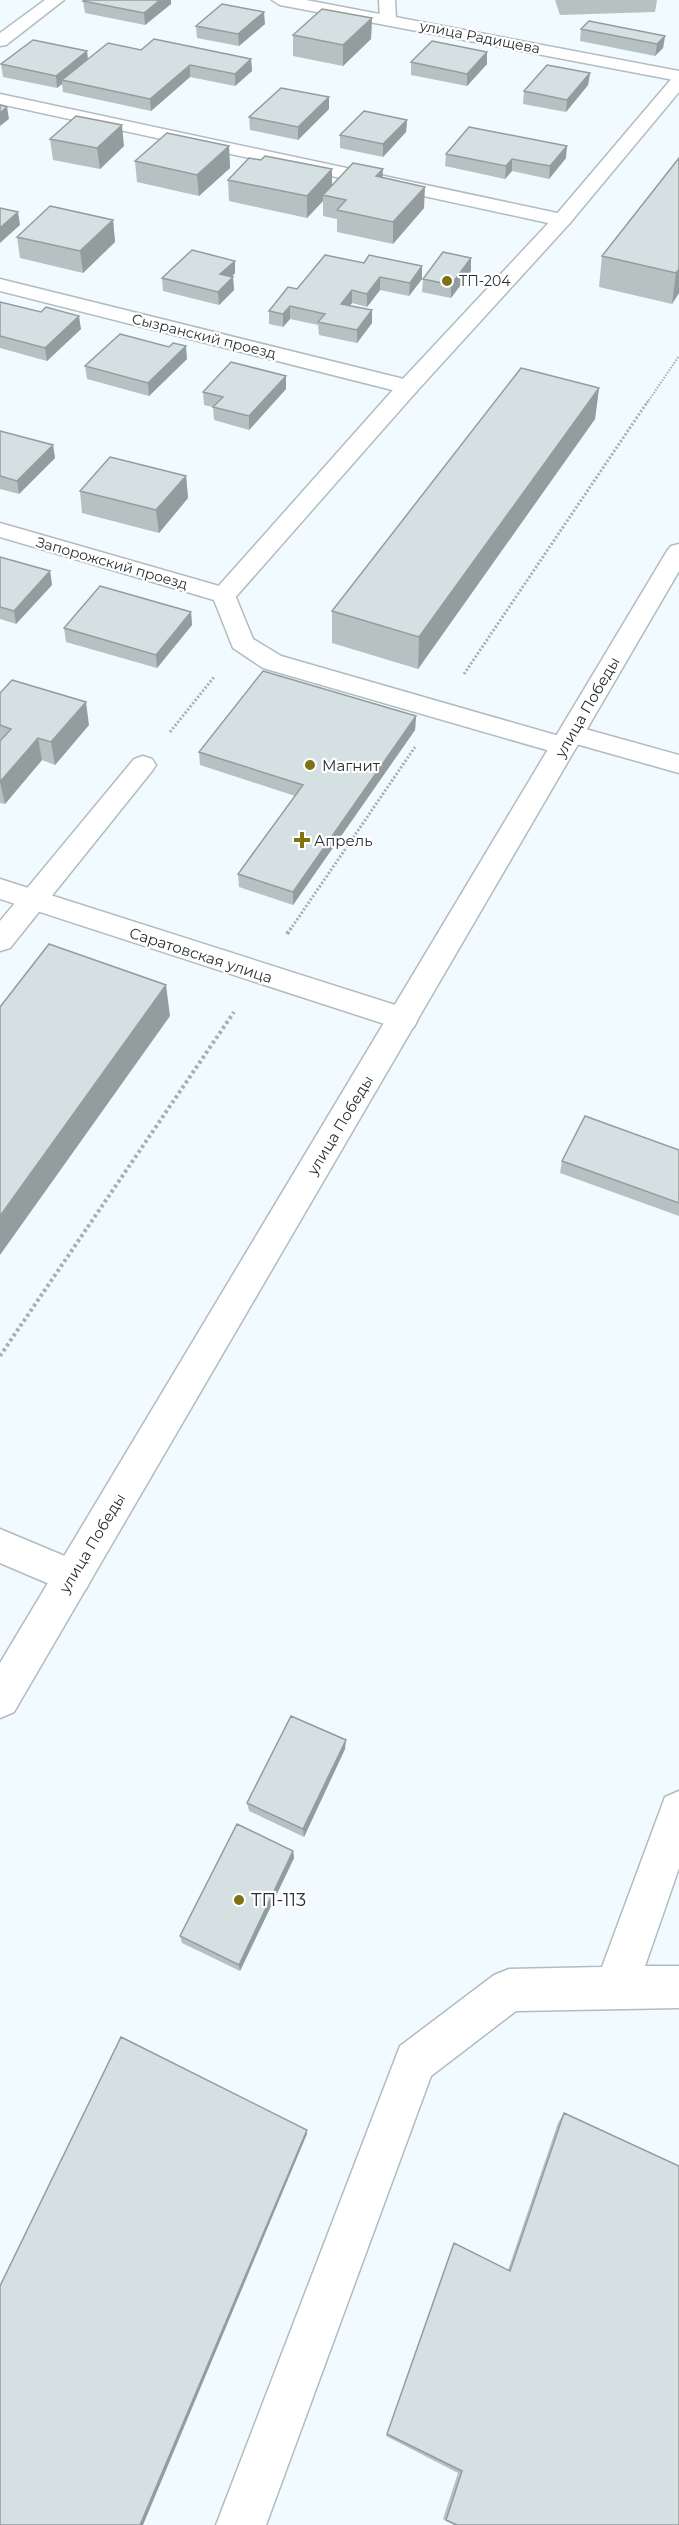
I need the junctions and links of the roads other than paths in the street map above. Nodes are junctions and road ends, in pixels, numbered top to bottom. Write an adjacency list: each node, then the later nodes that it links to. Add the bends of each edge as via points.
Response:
1 (56, 0): 5 (street)
2 (280, 0): 4 (street, улица Радищева)
3 (387, 0): 4 (street)
4 (388, 20): 6 (street, улица Радищева)
5 (0, 41)
6 (679, 76)
7 (679, 81): 9 (street)
8 (0, 99): 9 (street)
9 (562, 220): 11 (street)
10 (0, 285): 11 (street, Сызранский проезд)
11 (408, 387): 14 (street)
12 (0, 530): 14 (street, Запорожский проезд)
13 (679, 551): 15 (street, улица Победы)
14 (224, 595): 15 (street, via 242,643 272,662 439,712)
15 (567, 740): 16 (street); 21 (street, улица Победы)
16 (679, 764)
17 (143, 765): 19 (street)
18 (0, 889): 19 (street, Саратовская улица)
19 (34, 901): 20 (street); 21 (street, Саратовская улица)
20 (0, 941)
21 (403, 1019): 23 (street, улица Победы)
22 (0, 1546): 23 (street)
23 (73, 1577): 24 (street, улица Победы)
24 (0, 1699)
25 (679, 1811): 27 (street)
26 (679, 1987): 27 (street)
27 (616, 1989): 28 (street, via 509,1990 415,2061)
28 (241, 2525)

